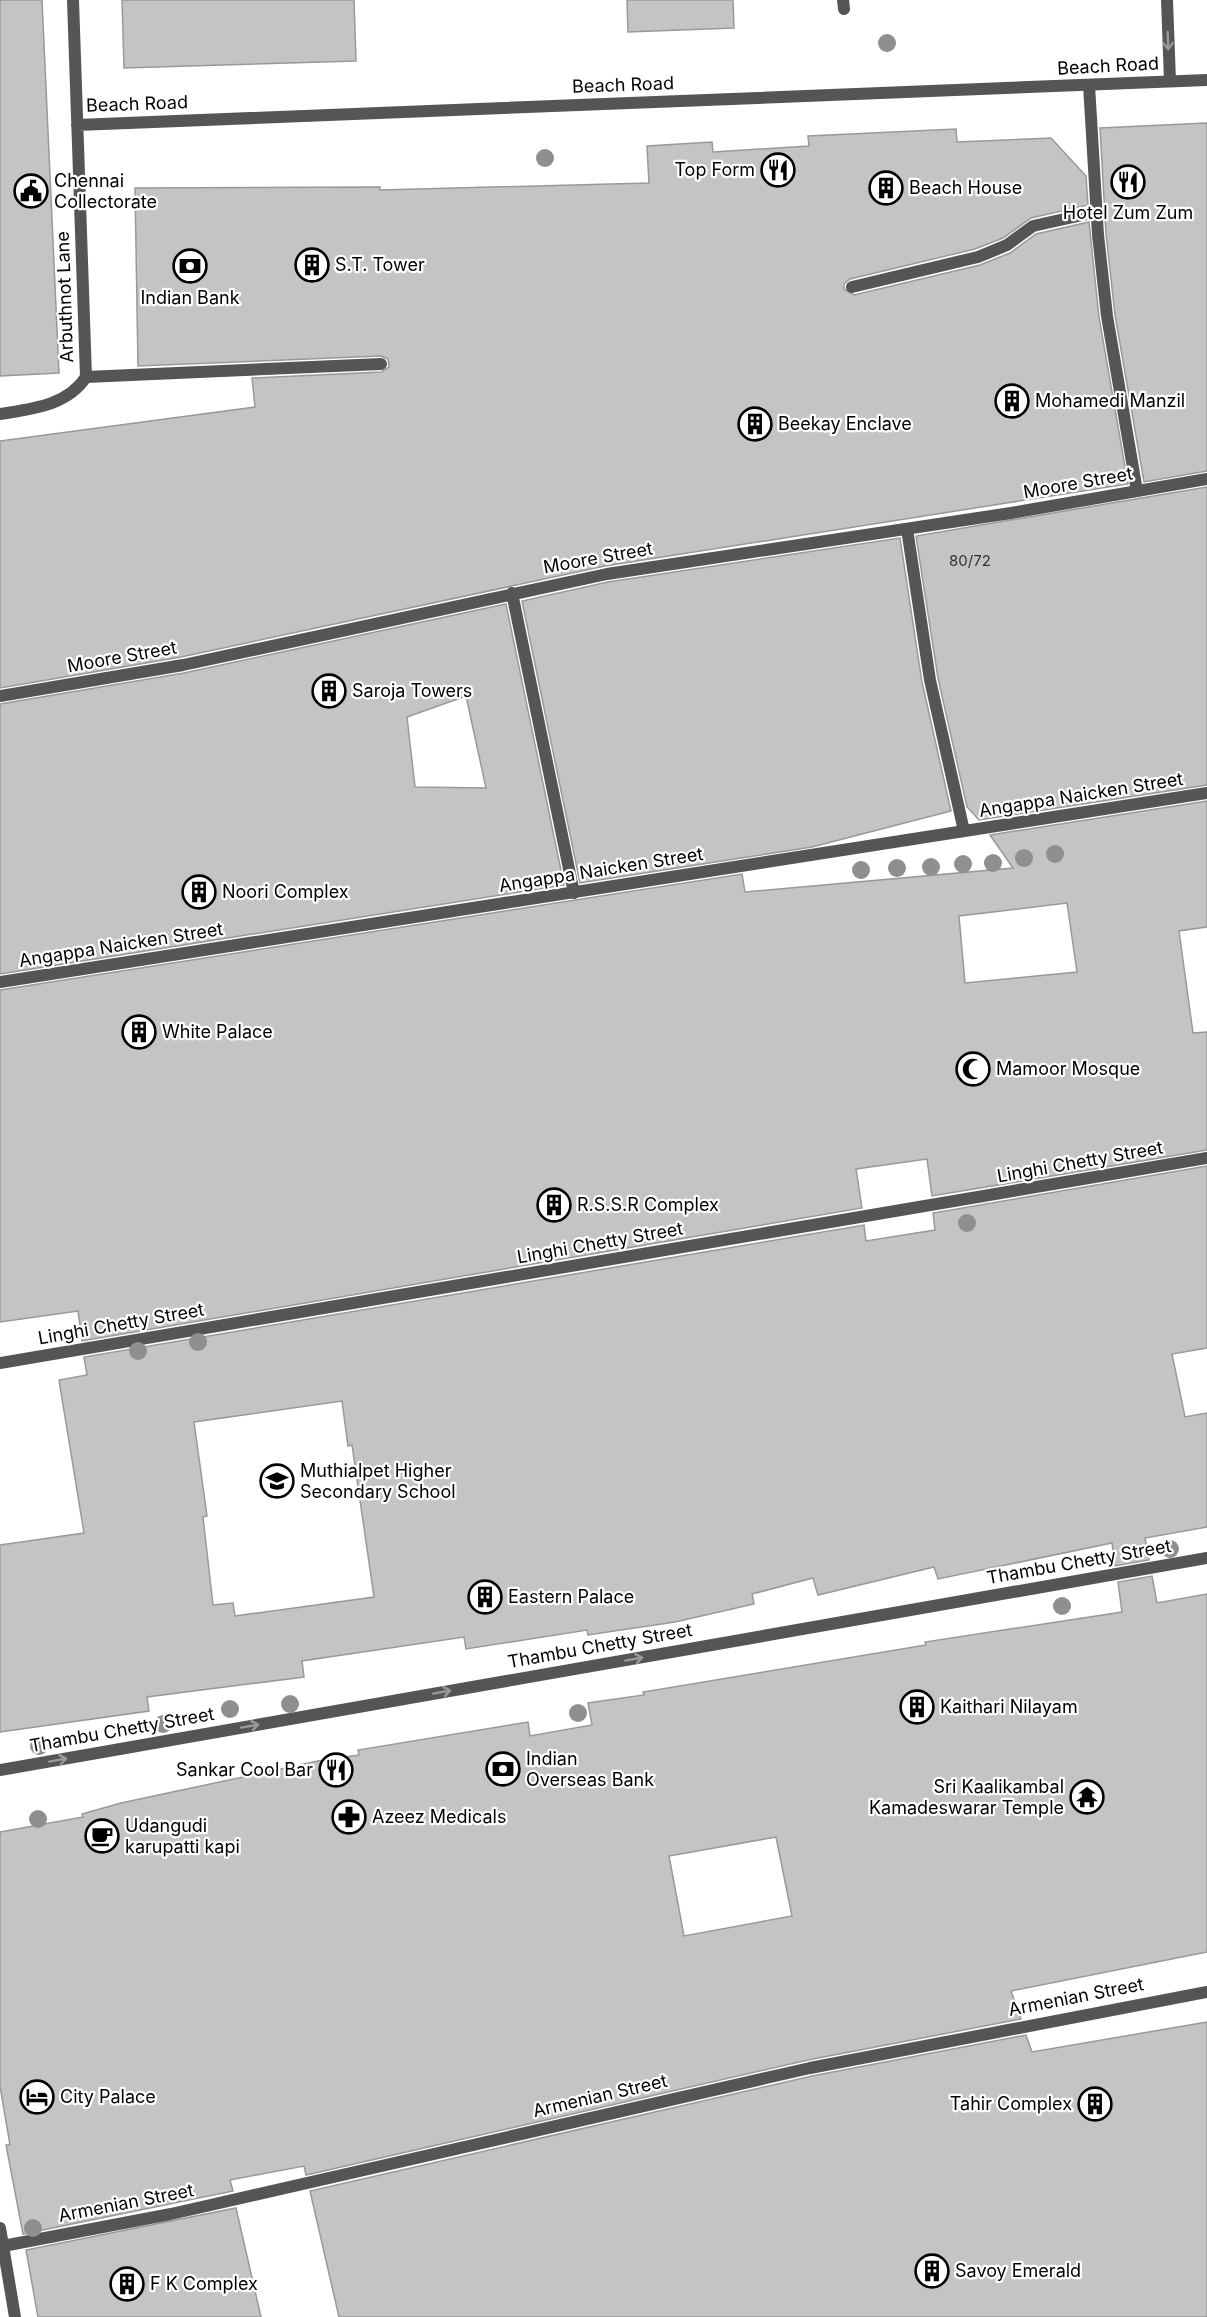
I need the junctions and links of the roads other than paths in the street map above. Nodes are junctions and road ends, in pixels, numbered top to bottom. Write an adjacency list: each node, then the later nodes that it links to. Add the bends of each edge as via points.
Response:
1 (73, 0): 6 (street, Arbuthnot Lane)
2 (1167, 0): 4 (street, Beach Road, one-way to 4)
3 (1207, 80): 4 (street, Beach Road)
4 (1170, 81): 5 (street, Beach Road)
5 (1089, 85): 6 (street, Beach Road); 7 (street)
6 (77, 125): 10 (street, Arbuthnot Lane)
7 (1096, 212): 8 (street, via 1033,226 1006,245 978,257); 13 (street, via 1107,316)
8 (852, 287)
9 (381, 364): 10 (street)
10 (86, 377): 11 (street, via 65,398)
11 (0, 414)
12 (1207, 479): 13 (street, Moore Street)
13 (1137, 491): 14 (street, Moore Street)
14 (907, 529): 15 (street, Moore Street, via 607,574); 18 (street, via 930,680)
15 (512, 593): 16 (street, Moore Street, via 183,665); 19 (street)
16 (0, 696)
17 (1207, 793): 18 (street, Angappa Naicken Street)
18 (964, 831): 19 (street, Angappa Naicken Street)
19 (574, 893): 20 (street, Angappa Naicken Street)
20 (0, 982)
21 (1207, 1158): 22 (street, Linghi Chetty Street)
22 (0, 1363)
23 (1207, 1558): 24 (street, Thambu Chetty Street, one-way to 23)
24 (0, 1770)
25 (1207, 1992): 27 (street, Armenian Street, via 810,2068 182,2211)
26 (0, 2228): 27 (street)
27 (3, 2246): 28 (street)
28 (15, 2317)

